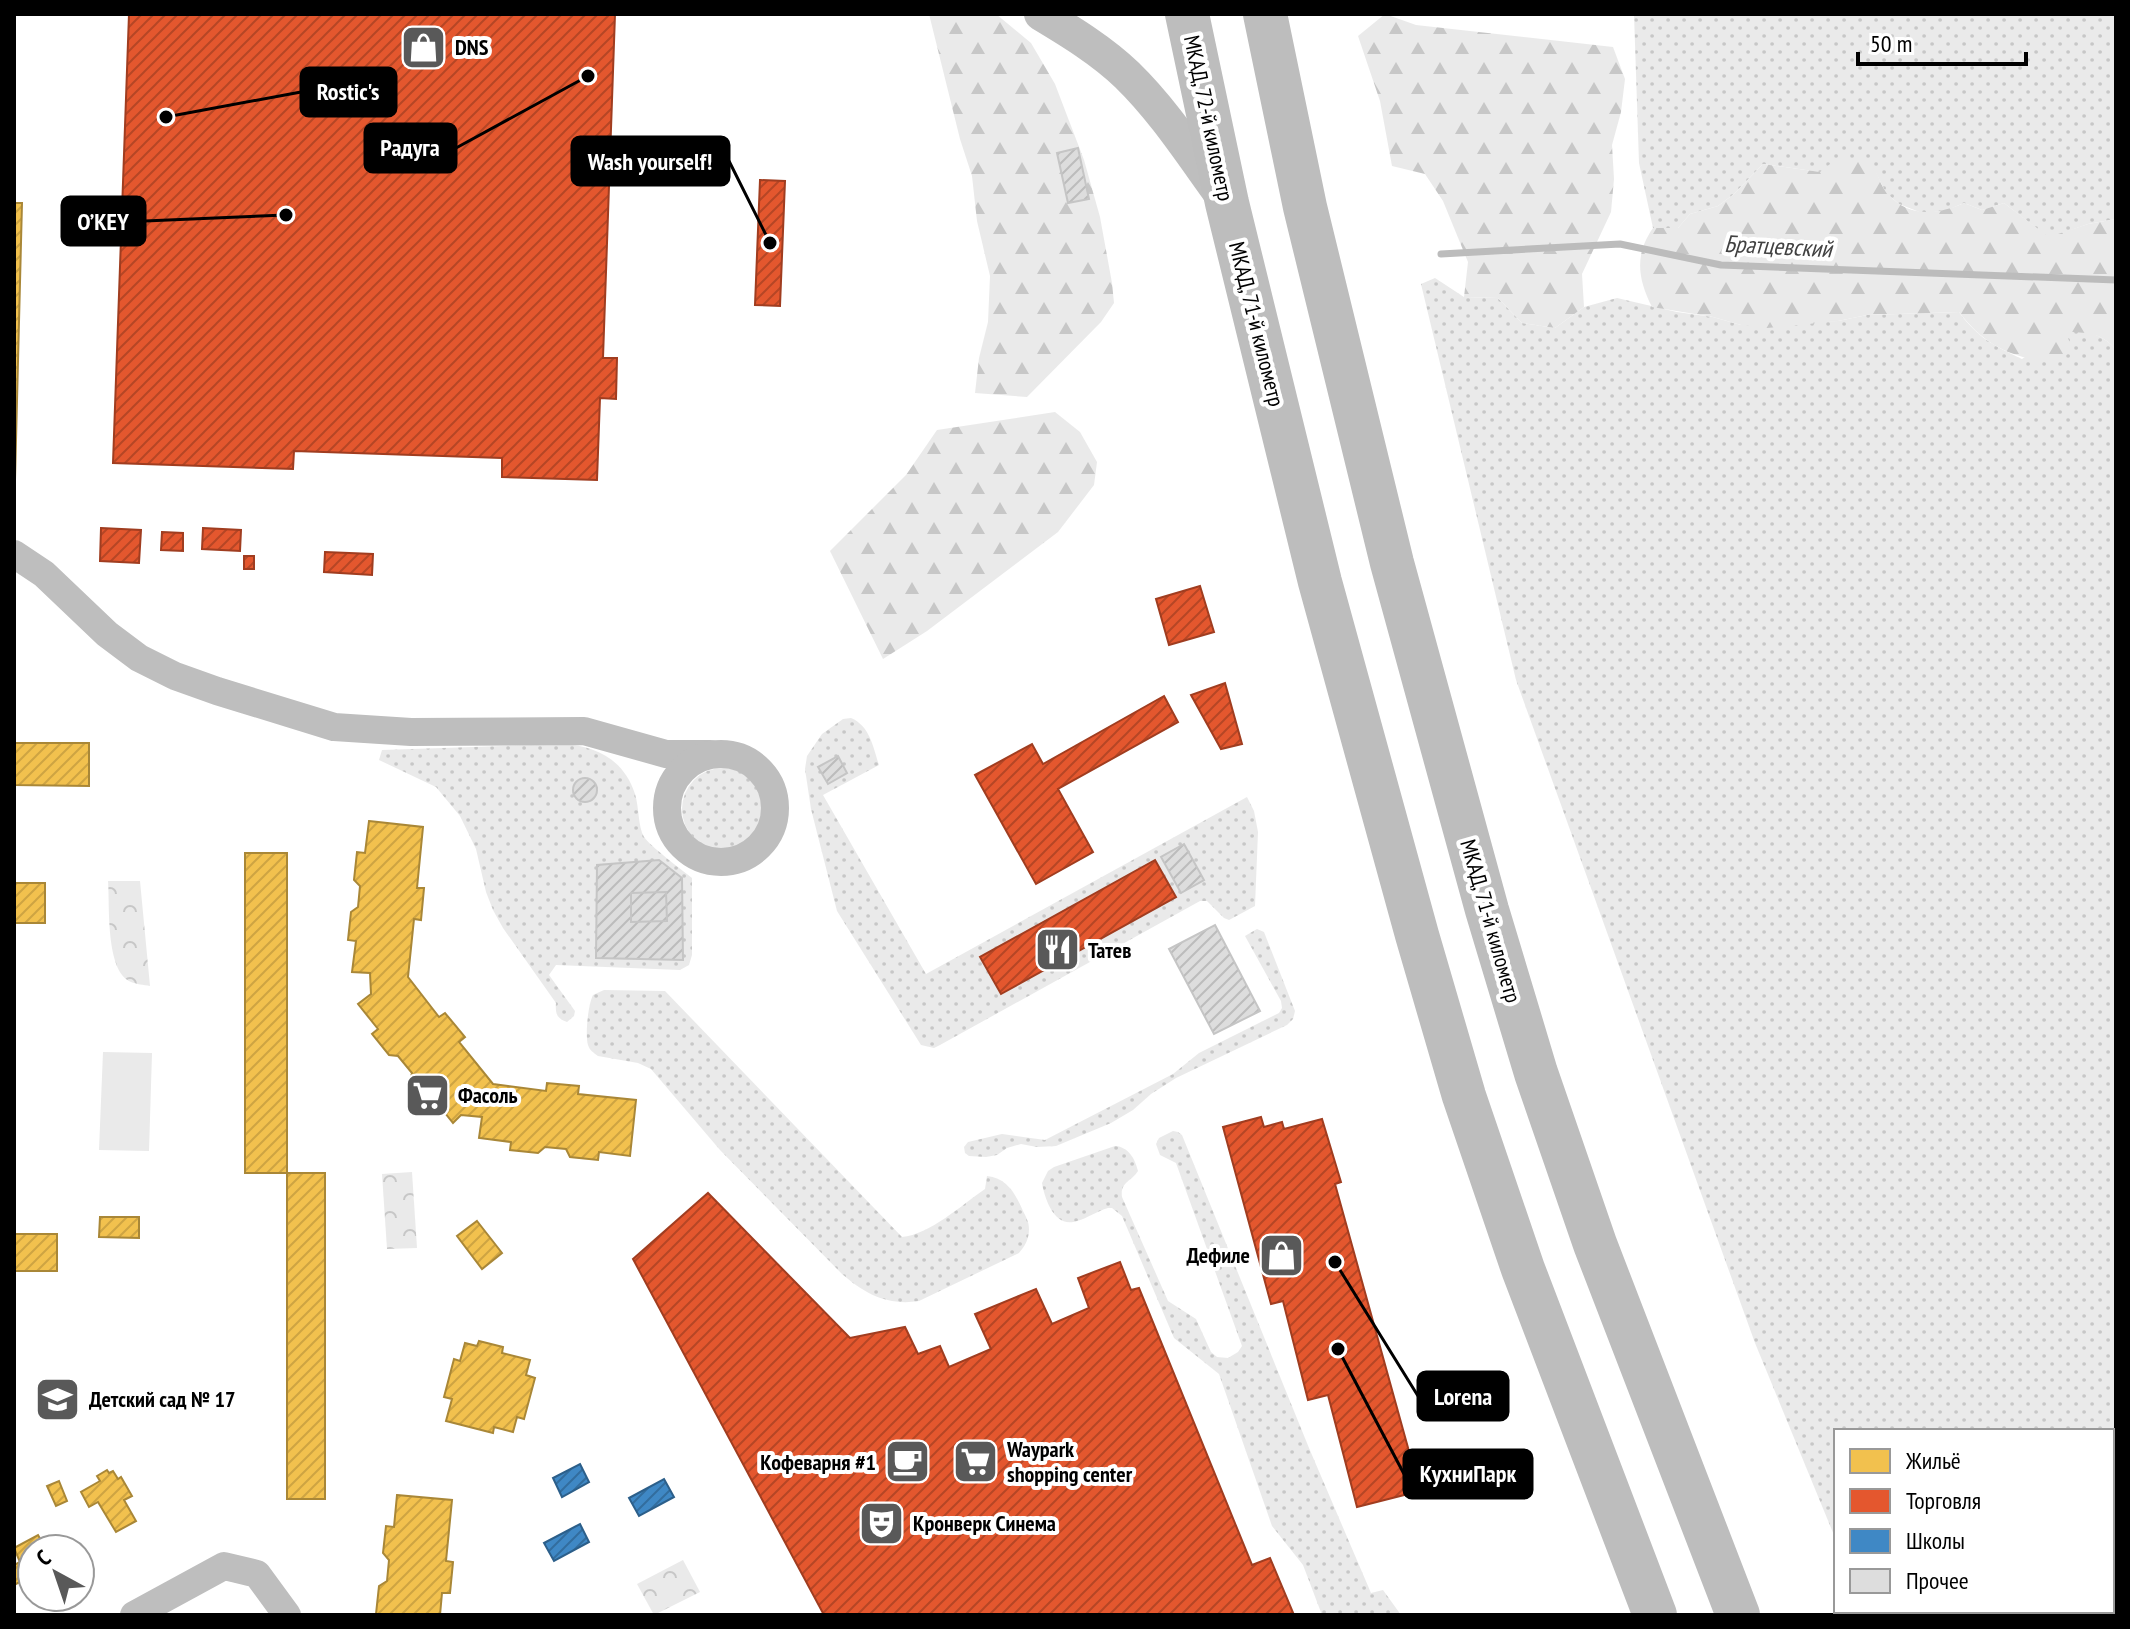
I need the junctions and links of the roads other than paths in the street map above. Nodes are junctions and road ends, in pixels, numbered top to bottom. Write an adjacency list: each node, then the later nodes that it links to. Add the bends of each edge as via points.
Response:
1 (1041, 14): 4 (street, via 1125,73 1160,111)
2 (1187, 14): 4 (highway, МКАД, 72-й километр)
3 (1265, 14): 12 (highway, МКАД, 71-й километр, via 1305,207 1392,563 1487,910 1595,1244)
4 (1229, 213): 11 (highway, МКАД, 71-й километр, via 1320,582 1464,1096 1523,1269)
5 (14, 554): 6 (street, via 139,658 175,676 292,715 334,727 584,731)
6 (619, 740): 7 (street, via 666,754); 8 (street, via 654,770)
7 (710, 754): 8 (street, via 689,763); 8 (street, via 731,754 766,776 775,818 753,852 718,862 691,854 677,841 668,821)
8 (668, 796)
9 (134, 1615): 10 (street, via 224,1566 257,1574)
10 (287, 1615)
11 (1655, 1615)
12 (1738, 1615)

